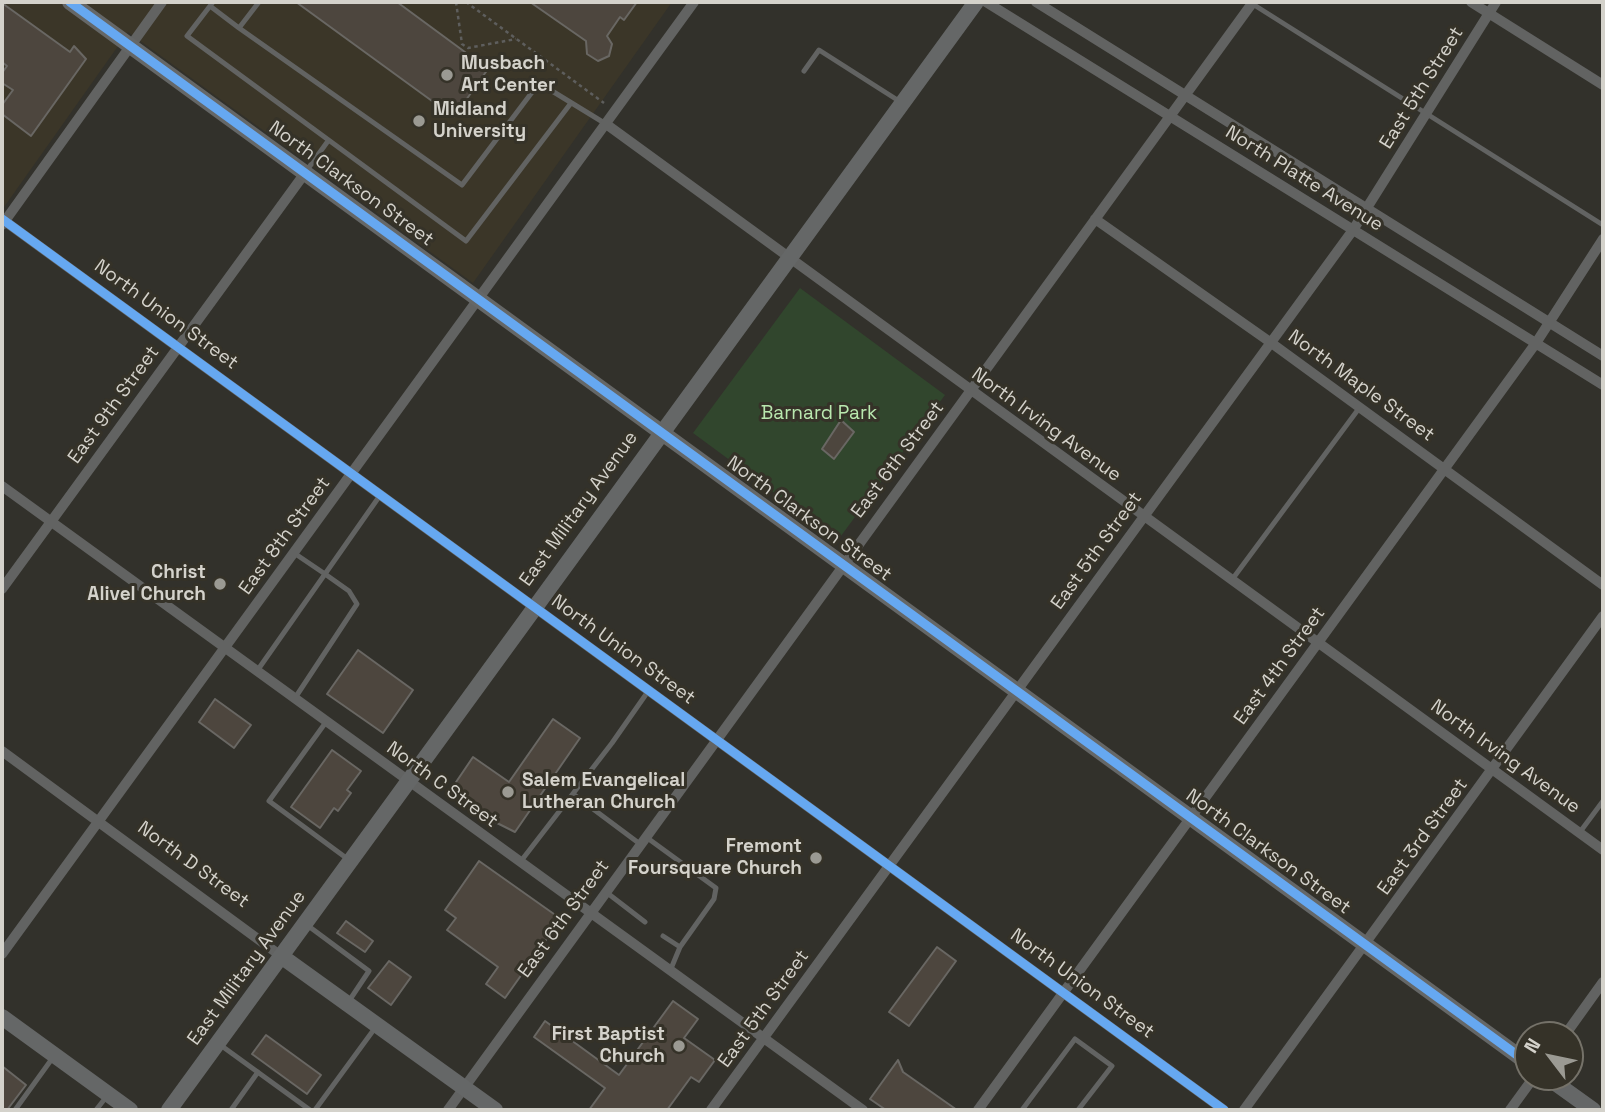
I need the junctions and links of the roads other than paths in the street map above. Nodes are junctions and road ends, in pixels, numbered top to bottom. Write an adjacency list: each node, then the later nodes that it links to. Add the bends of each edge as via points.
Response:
1 (70, 2): 14 (street, North Clarkson Street)
2 (162, 2): 14 (street)
3 (259, 2): 13 (lane)
4 (694, 2): 22 (street, East 8th Street)
5 (976, 2): 19 (street, East Military Avenue)
6 (986, 2): 20 (street, North Platte Avenue)
7 (1036, 2): 17 (street, North Platte Avenue)
8 (1251, 2): 17 (street, East 6th Street); 21 (lane)
9 (1471, 2): 12 (street)
10 (1496, 2): 12 (street, East 5th Street)
11 (211, 4): 13 (lane); 23 (lane, via 187,36)
12 (1489, 13): 16 (street); 21 (street, East 5th Street)
13 (239, 28): 18 (lane, via 462,185 539,83)
14 (131, 46): 24 (street, North Clarkson Street); 27 (street)
15 (804, 71): 19 (lane, via 819,50)
16 (1603, 85)
17 (1186, 93): 20 (street, East 6th Street); 25 (street, North Platte Avenue)
18 (571, 103): 22 (lane); 23 (lane, via 466,241)
19 (902, 103): 31 (street, East Military Avenue)
20 (1170, 116): 26 (street, East 6th Street); 29 (street, North Platte Avenue)
21 (1426, 116): 25 (street, East 5th Street); 28 (lane)
22 (606, 124): 31 (street, North Irving Avenue); 32 (street, East 8th Street)
23 (328, 141): 24 (lane)
24 (305, 173): 32 (street, North Clarkson Street); 36 (street, East 9th Street)
25 (1368, 208): 29 (street, East 5th Street); 33 (street, North Platte Avenue)
26 (1095, 219): 34 (street, North Maple Street); 39 (street, East 6th Street)
27 (3, 222): 36 (street, North Union Street)
28 (1603, 225)
29 (1353, 230): 34 (street, East 5th Street); 35 (street, North Platte Avenue)
30 (1603, 239): 33 (street, East 4th Street)
31 (788, 258): 39 (street, North Irving Avenue); 41 (street, East Military Avenue)
32 (479, 299): 41 (street, North Clarkson Street); 43 (street, East 8th Street)
33 (1550, 323): 35 (street, East 4th Street); 37 (street, North Platte Avenue)
34 (1270, 342): 40 (street, North Maple Street); 46 (street, East 5th Street)
35 (1536, 343): 38 (street, North Platte Avenue); 42 (street, East 4th Street)
36 (178, 346): 43 (street, North Union Street); 47 (street, East 9th Street)
37 (1603, 356)
38 (1603, 385)
39 (971, 391): 46 (street, North Irving Avenue); 49 (street, East 6th Street)
40 (1360, 407): 42 (street, North Maple Street); 51 (lane)
41 (661, 432): 49 (street, North Clarkson Street); 54 (street, East Military Avenue)
42 (1445, 469): 52 (street, North Maple Street); 56 (street, East 4th Street)
43 (352, 472): 45 (street, North Union Street); 48 (street, East 8th Street)
44 (2, 486): 47 (street, North C Street)
45 (381, 494): 50 (lane); 54 (street, North Union Street)
46 (1142, 517): 51 (street, North Irving Avenue); 60 (street, East 5th Street)
47 (51, 522): 53 (street, East 9th Street); 57 (street, North C Street)
48 (294, 552): 50 (lane); 57 (street, East 8th Street)
49 (842, 565): 60 (street, North Clarkson Street); 63 (street, East 6th Street)
50 (325, 574): 58 (lane); 61 (lane, via 349,591 357,604)
51 (1231, 581): 56 (street, North Irving Avenue)
52 (1603, 585)
53 (2, 589)
54 (534, 608): 59 (street, North Union Street); 66 (street, East Military Avenue)
55 (1603, 616): 65 (street, East 3rd Street)
56 (1318, 643): 65 (street, North Irving Avenue); 69 (street, East 4th Street)
57 (225, 648): 58 (street, North C Street); 70 (street, East 8th Street)
58 (257, 671): 61 (street, North C Street)
59 (649, 690): 63 (street, North Union Street); 67 (lane)
60 (1018, 693): 69 (street, North Clarkson Street); 76 (street, East 5th Street)
61 (295, 699): 62 (street, North C Street)
62 (326, 722): 66 (street, North C Street); 74 (lane, via 269,801)
63 (717, 739): 72 (street, East 6th Street); 76 (street, North Union Street)
64 (2, 751): 70 (street, North D Street)
65 (1493, 769): 71 (street, North Irving Avenue); 82 (street, East 3rd Street)
66 (408, 782): 74 (street, East Military Avenue); 75 (street, North C Street)
67 (573, 794): 72 (lane); 75 (lane)
68 (1603, 801): 71 (lane)
69 (1192, 818): 82 (street, North Clarkson Street); 88 (street, East 4th Street)
70 (99, 821): 84 (street, East 8th Street); 85 (street, North D Street)
71 (1580, 833): 73 (street, North Irving Avenue)
72 (643, 841): 77 (street, East 6th Street); 83 (lane, via 716,888 710,907)
73 (1603, 850)
74 (350, 861): 80 (street, East Military Avenue)
75 (519, 863): 78 (street, North C Street)
76 (890, 866): 88 (street, North Union Street); 93 (street, East 5th Street)
77 (606, 892): 78 (street, East 6th Street); 79 (lane)
78 (590, 913): 86 (street, North C Street); 98 (street, East 6th Street)
79 (645, 922)
80 (305, 923): 85 (street, East Military Avenue); 89 (lane, via 369,971)
81 (663, 936): 83 (lane)
82 (1366, 944): 95 (street, North Clarkson Street); 116 (street, East 3rd Street)
83 (680, 947): 86 (lane)
84 (2, 954)
85 (281, 956): 89 (street, North D Street); 94 (street, East Military Avenue)
86 (670, 971): 93 (street, North C Street)
87 (1603, 982): 91 (street)
88 (1064, 993): 112 (street, East 4th Street); 115 (street, North Union Street)
89 (347, 1004): 92 (street, North D Street)
90 (2, 1017): 96 (street)
91 (1575, 1021)
92 (377, 1025): 98 (street, North D Street); 108 (lane)
93 (764, 1038): 102 (street, North C Street); 111 (street, East 5th Street)
94 (218, 1043): 97 (lane); 106 (street, East Military Avenue)
95 (1514, 1053)
96 (54, 1056): 101 (street); 103 (lane)
97 (258, 1072): 107 (lane); 108 (lane)
98 (464, 1088): 109 (street, East 6th Street); 110 (street, North D Street)
99 (1524, 1091): 117 (street)
100 (1567, 1091): 118 (street)
101 (108, 1094): 104 (lane); 105 (street)
102 (855, 1108)
103 (15, 1110)
104 (96, 1110)
105 (130, 1110)
106 (169, 1110)
107 (231, 1110)
108 (312, 1110)
109 (448, 1110)
110 (495, 1110)
111 (712, 1110)
112 (978, 1110)
113 (1022, 1110): 114 (lane, via 1075,1039 1111,1066)
114 (1078, 1110)
115 (1224, 1110)
116 (1244, 1110)
117 (1510, 1110)
118 (1594, 1110)

